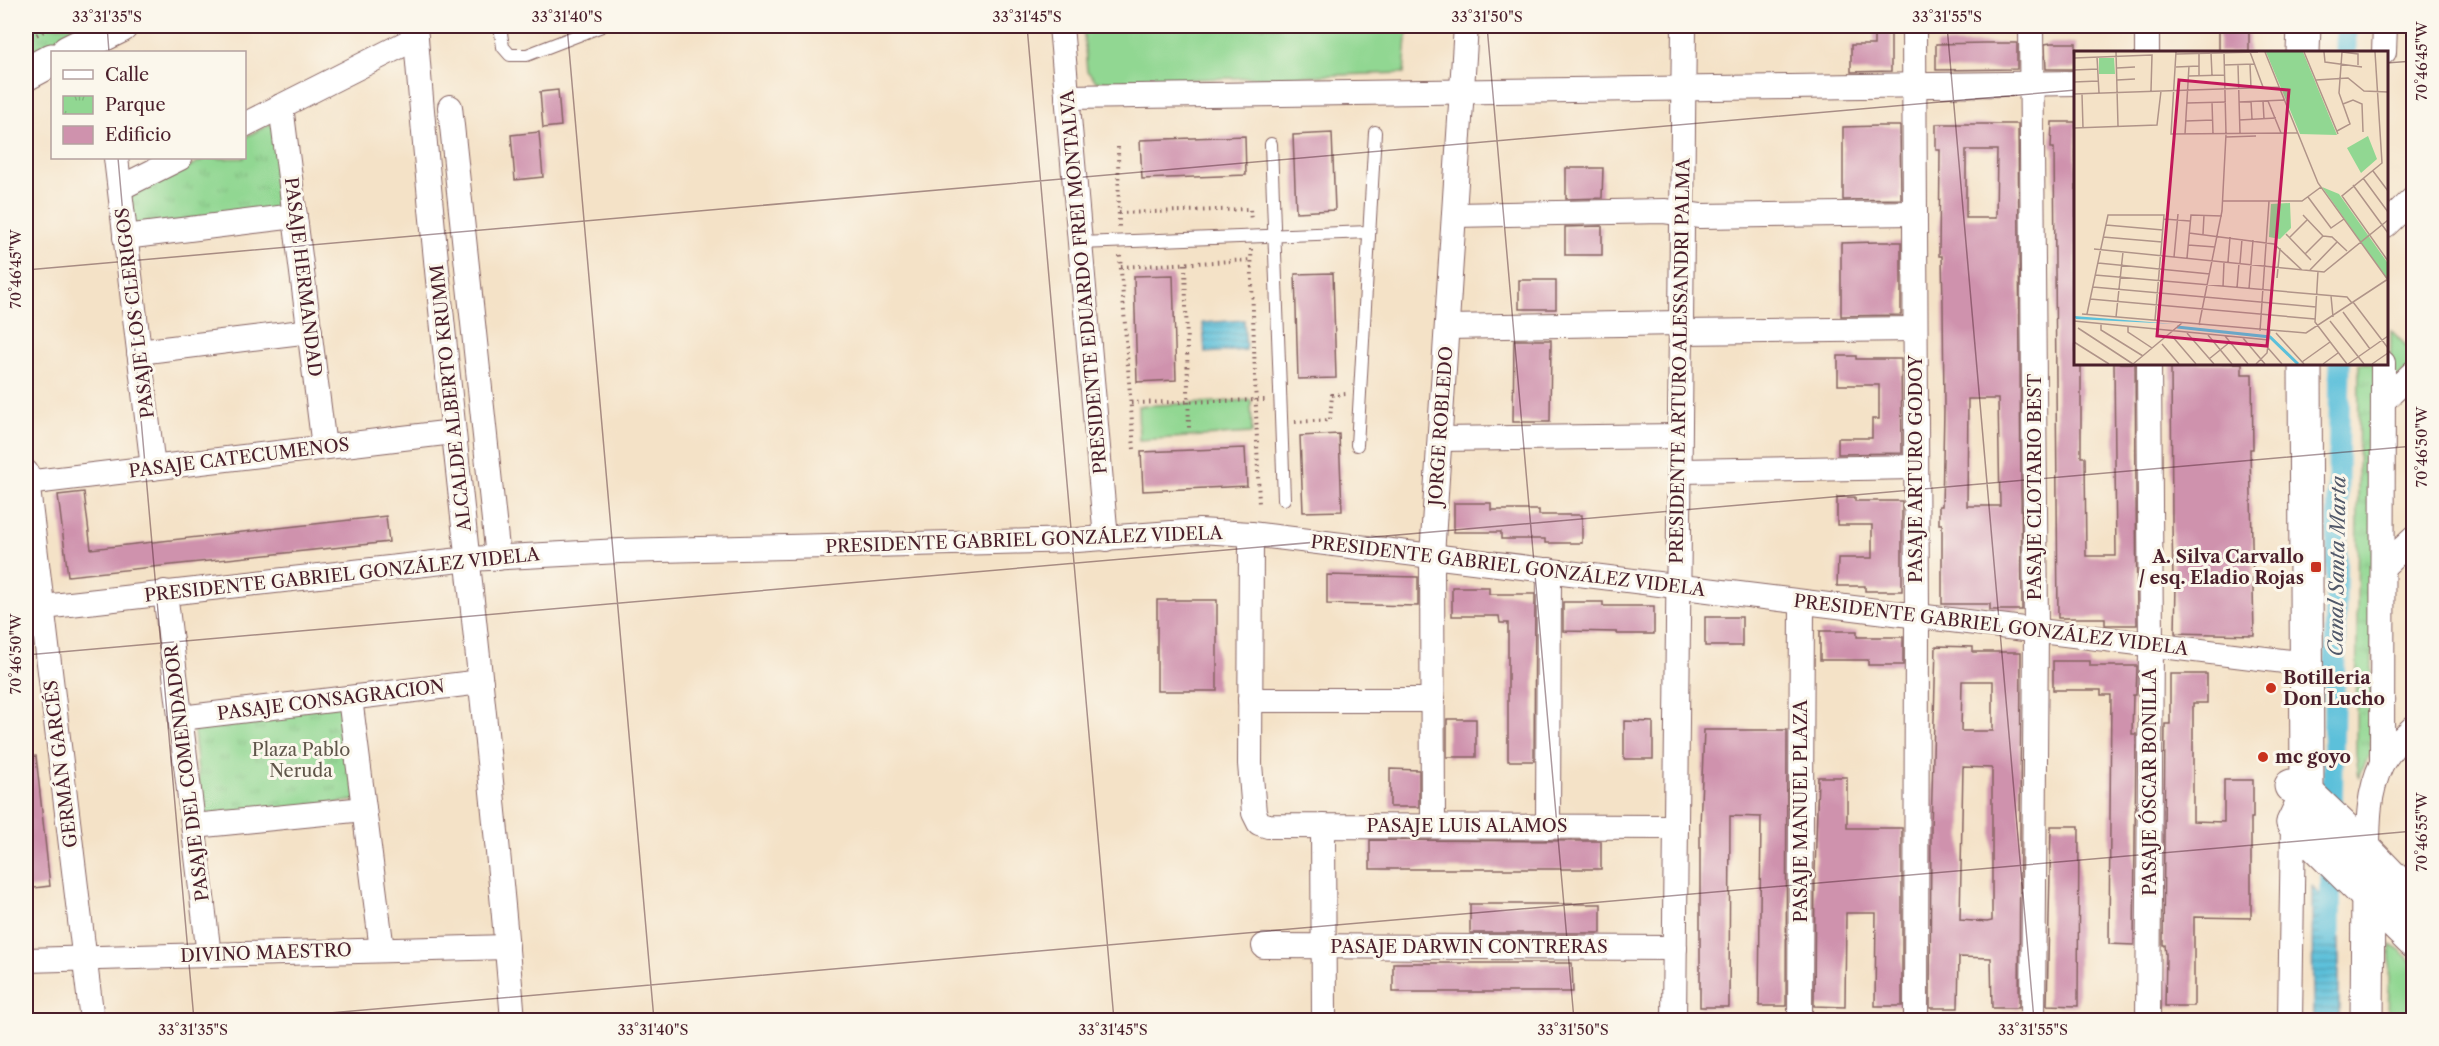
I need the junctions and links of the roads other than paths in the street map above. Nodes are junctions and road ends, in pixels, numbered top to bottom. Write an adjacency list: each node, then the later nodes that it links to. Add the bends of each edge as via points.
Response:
1 (500, 26): 2 (lane, via 503,47 517,56)
2 (602, 26)
3 (1061, 26): 26 (street, PRESIDENTE EDUARDO FREI MONTALVA)
4 (1466, 26): 25 (street, JORGE ROBLEDO)
5 (1684, 26): 24 (street, PRESIDENTE ARTURO ALESSANDRI PALMA)
6 (1914, 26): 23 (street, PASAJE ARTURO GODOY)
7 (2031, 26): 22 (street, PASAJE CLOTARIO BEST)
8 (2147, 26): 15 (street)
9 (2284, 26): 16 (street)
10 (2304, 26): 17 (street)
11 (2385, 26): 18 (street)
12 (415, 32): 27 (street); 56 (street, ALCALDE ALBERTO KRUMM)
13 (109, 38): 14 (street)
14 (71, 51)
15 (2147, 51)
16 (2284, 51)
17 (2303, 51)
18 (2384, 51)
19 (51, 61): 20 (street)
20 (26, 74)
21 (2074, 83): 22 (street)
22 (2032, 84): 23 (street); 79 (street, PASAJE CLOTARIO BEST)
23 (1914, 86): 24 (street); 37 (street, PASAJE ARTURO GODOY)
24 (1684, 89): 25 (street); 36 (street, PRESIDENTE ARTURO ALESSANDRI PALMA)
25 (1461, 91): 26 (street); 38 (street, JORGE ROBLEDO)
26 (1067, 97): 44 (street, PRESIDENTE EDUARDO FREI MONTALVA)
27 (281, 106): 29 (street); 39 (street, PASAJE HERMANDAD)
28 (450, 107): 70 (street)
29 (246, 124)
30 (1375, 132): 41 (lane)
31 (1270, 144): 42 (lane)
32 (116, 159): 34 (street, PASAJE LOS CLERIGOS)
33 (178, 159): 34 (street)
34 (120, 188): 43 (street, PASAJE LOS CLERIGOS)
35 (2414, 198): 40 (street)
36 (1682, 213): 37 (street); 38 (street); 46 (street, PRESIDENTE ARTURO ALESSANDRI PALMA)
37 (1915, 213): 47 (street, PASAJE ARTURO GODOY)
38 (1454, 215): 45 (street, JORGE ROBLEDO)
39 (295, 216): 43 (street); 48 (street, PASAJE HERMANDAD)
40 (2388, 223)
41 (1369, 232): 42 (lane); 59 (lane)
42 (1274, 236): 44 (lane); 65 (lane)
43 (126, 237): 49 (street, PASAJE LOS CLERIGOS)
44 (1080, 243): 68 (street, PRESIDENTE EDUARDO FREI MONTALVA)
45 (1447, 327): 46 (street); 58 (street, JORGE ROBLEDO)
46 (1680, 327): 47 (street); 57 (street, PRESIDENTE ARTURO ALESSANDRI PALMA)
47 (1915, 329): 61 (street, PASAJE ARTURO GODOY)
48 (310, 331): 49 (street); 60 (street, PASAJE HERMANDAD)
49 (139, 352): 62 (street, PASAJE LOS CLERIGOS)
50 (2149, 364): 80 (street, PASAJE ÓSCAR BONILLA)
51 (2288, 364): 81 (street)
52 (2305, 364): 81 (street)
53 (2383, 364): 55 (street)
54 (2414, 372): 55 (street)
55 (2383, 401): 72 (street)
56 (453, 432): 60 (street, PASAJE CATECUMENOS); 71 (street, ALCALDE ALBERTO KRUMM)
57 (1679, 436): 58 (street); 63 (street, PRESIDENTE ARTURO ALESSANDRI PALMA)
58 (1440, 439): 69 (street, JORGE ROBLEDO)
59 (1356, 445)
60 (324, 447): 62 (street, PASAJE CATECUMENOS)
61 (1916, 467): 63 (street); 78 (street, PASAJE ARTURO GODOY)
62 (153, 468): 64 (street, PASAJE CATECUMENOS)
63 (1679, 471): 74 (street, PRESIDENTE ARTURO ALESSANDRI PALMA)
64 (26, 480): 77 (street, GERMÁN GARCÉS)
65 (1284, 499)
66 (1251, 534): 68 (street, PRESIDENTE GABRIEL GONZÁLEZ VIDELA, via 1199,531); 69 (street, PRESIDENTE GABRIEL GONZÁLEZ VIDELA); 84 (street)
67 (2414, 537): 72 (street)
68 (1106, 539): 70 (street, PRESIDENTE GABRIEL GONZÁLEZ VIDELA, via 620,551)
69 (1432, 556): 73 (street, PRESIDENTE GABRIEL GONZÁLEZ VIDELA); 85 (street, JORGE ROBLEDO)
70 (498, 558): 71 (street, PRESIDENTE GABRIEL GONZÁLEZ VIDELA)
71 (469, 559): 75 (street, PRESIDENTE GABRIEL GONZÁLEZ VIDELA); 82 (street, ALCALDE ALBERTO KRUMM)
72 (2383, 567): 88 (street)
73 (1549, 570): 74 (street, PRESIDENTE GABRIEL GONZÁLEZ VIDELA); 94 (street)
74 (1677, 586): 76 (street, PRESIDENTE GABRIEL GONZÁLEZ VIDELA); 95 (street, PRESIDENTE ARTURO ALESSANDRI PALMA)
75 (165, 592): 77 (street, PRESIDENTE GABRIEL GONZÁLEZ VIDELA); 86 (street, PASAJE DEL COMENDADOR)
76 (1802, 602): 78 (street, PRESIDENTE GABRIEL GONZÁLEZ VIDELA); 112 (street, PASAJE MANUEL PLAZA)
77 (34, 608): 106 (street, GERMÁN GARCÉS)
78 (1917, 616): 79 (street, PRESIDENTE GABRIEL GONZÁLEZ VIDELA); 113 (street, PASAJE ARTURO GODOY)
79 (2036, 630): 80 (street, PRESIDENTE GABRIEL GONZÁLEZ VIDELA); 114 (street, PASAJE CLOTARIO BEST)
80 (2151, 645): 81 (street, PRESIDENTE GABRIEL GONZÁLEZ VIDELA); 115 (street, PASAJE ÓSCAR BONILLA)
81 (2300, 663): 90 (street)
82 (481, 682): 83 (street, PASAJE CONSAGRACION); 102 (street, ALCALDE ALBERTO KRUMM)
83 (350, 698): 86 (street, PASAJE CONSAGRACION); 89 (street)
84 (1250, 700): 85 (street); 92 (street, PASAJE LUIS ALAMOS, via 1250,774 1254,813 1259,823)
85 (1433, 700): 93 (street, JORGE ROBLEDO)
86 (181, 718): 91 (street, PASAJE DEL COMENDADOR)
87 (2414, 727): 88 (street)
88 (2382, 763): 96 (street)
89 (364, 809): 91 (street); 104 (street)
90 (2304, 810): 96 (street); 97 (street); 116 (street)
91 (194, 826): 105 (street, PASAJE DEL COMENDADOR)
92 (1323, 826): 93 (street, PASAJE LUIS ALAMOS); 101 (street)
93 (1433, 826): 94 (street, PASAJE LUIS ALAMOS)
94 (1548, 826): 95 (street, PASAJE LUIS ALAMOS)
95 (1676, 827): 103 (street, PRESIDENTE ARTURO ALESSANDRI PALMA)
96 (2362, 847): 97 (street); 98 (street)
97 (2361, 891): 99 (street); 117 (street)
98 (2414, 900)
99 (2414, 942)
100 (1263, 946): 101 (street, PASAJE DARWIN CONTRERAS)
101 (1324, 946): 103 (street, PASAJE DARWIN CONTRERAS); 110 (street)
102 (507, 947): 104 (street, DIVINO MAESTRO); 109 (street, ALCALDE ALBERTO KRUMM)
103 (1675, 948): 111 (street, PRESIDENTE ARTURO ALESSANDRI PALMA)
104 (382, 950): 105 (street, DIVINO MAESTRO)
105 (209, 955): 106 (street, DIVINO MAESTRO)
106 (85, 958): 107 (street, DIVINO MAESTRO); 108 (street, GERMÁN GARCÉS)
107 (26, 960)
108 (92, 1020)
109 (513, 1020)
110 (1324, 1020)
111 (1674, 1020)
112 (1800, 1020)
113 (1916, 1020)
114 (2033, 1020)
115 (2148, 1020)
116 (2290, 1020)
117 (2367, 1020)

